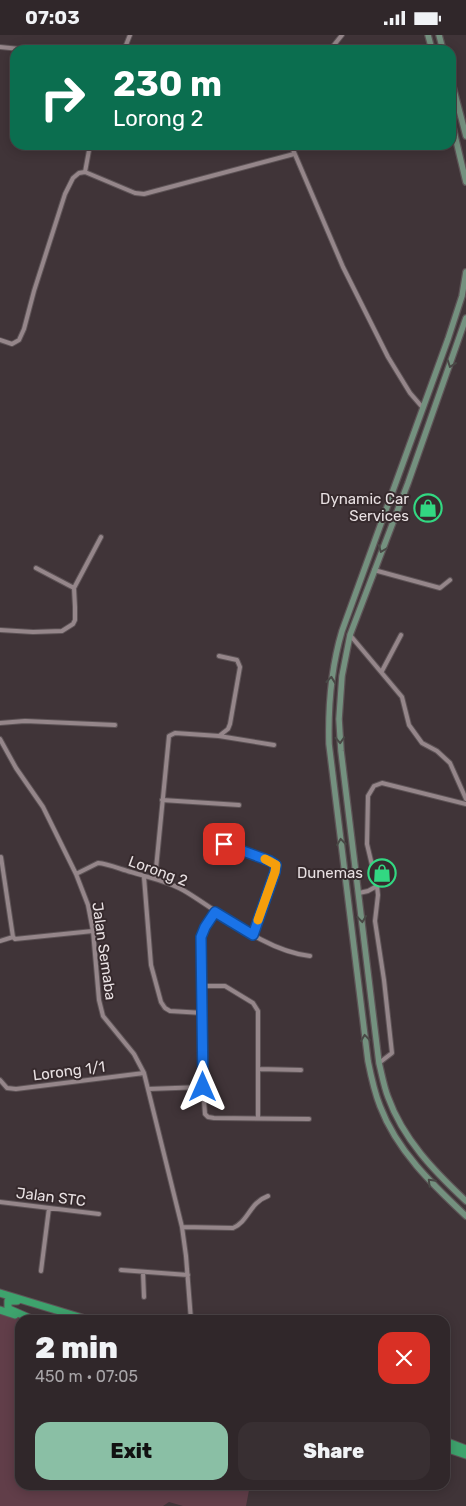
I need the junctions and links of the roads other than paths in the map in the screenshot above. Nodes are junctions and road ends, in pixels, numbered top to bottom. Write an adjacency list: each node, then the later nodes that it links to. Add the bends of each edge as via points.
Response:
1 (342, 35): 2 (street)
2 (334, 45)
3 (456, 94): 4 (main road)
4 (464, 119): 5 (main road)
5 (466, 136)
6 (456, 140): 11 (main road)
7 (89, 150): 10 (street)
8 (293, 150): 9 (street)
9 (294, 153): 10 (street, via 144,194); 15 (street, via 343,267 388,357)
10 (85, 172): 14 (street, via 73,178 65,194 24,329 12,344)
11 (466, 182)
12 (466, 272): 15 (main road, via 462,297)
13 (466, 317): 18 (main road, one-way to 18)
14 (0, 340)
15 (423, 408): 64 (main road, one-way to 15, via 428,1180 405,1152 387,1122 374,1087 368,1061 329,744 332,677 340,637)
16 (101, 537): 20 (street)
17 (36, 568): 20 (street)
18 (374, 570): 19 (street, via 440,588); 22 (main road)
19 (450, 580)
20 (74, 589): 21 (street, via 75,620 68,628 33,632)
21 (0, 630)
22 (350, 635): 25 (street); 41 (main road, one-way to 41, via 342,676 339,719)
23 (401, 635): 25 (street)
24 (219, 656): 28 (street, via 237,660 240,667 230,724)
25 (382, 671): 31 (street, via 402,697 410,725 422,743 450,763)
26 (0, 723): 27 (street)
27 (115, 725)
28 (218, 736): 30 (street); 32 (street, via 175,733 169,736)
29 (0, 739): 37 (street, Jalan Semaba, via 43,807)
30 (274, 745)
31 (466, 799)
32 (162, 800): 34 (street); 39 (street)
33 (466, 803): 40 (street, via 382,783 374,786 368,797 367,844)
34 (239, 805)
35 (224, 844): 44 (street, via 276,865)
36 (1, 857): 45 (street)
37 (76, 873): 38 (street, Lorong 2, via 98,863); 43 (street, Jalan Semaba, via 88,905)
38 (144, 877): 39 (street, Lorong 2); 49 (street, via 151,965 161,1003 170,1011)
39 (155, 879): 42 (street, Lorong 2, via 187,892)
40 (377, 886): 41 (street); 50 (street, via 375,921 392,1053)
41 (359, 893): 50 (main road, one-way to 50)
42 (215, 912): 44 (street, Lorong 2); 48 (street, via 201,937)
43 (92, 931): 45 (street); 53 (street, Jalan Semaba, via 103,1015 134,1054)
44 (253, 935): 47 (street, Lorong 2, via 294,954)
45 (13, 937): 46 (street)
46 (0, 941)
47 (310, 956)
48 (202, 986): 49 (street); 51 (street, via 226,987 256,1007)
49 (203, 1013): 55 (street)
50 (379, 1063): 61 (main road, via 387,1097 402,1128 419,1153)
51 (258, 1069): 52 (street); 57 (street)
52 (301, 1071)
53 (144, 1073): 54 (street, Lorong 1/1, via 16,1089 7,1088); 56 (street, Jalan Semaba)
54 (0, 1080)
55 (203, 1087): 56 (street); 57 (street, via 208,1117)
56 (148, 1089): 65 (street, Jalan Semaba)
57 (258, 1117): 58 (street)
58 (308, 1119)
59 (268, 1197): 65 (street, via 252,1206 241,1225 233,1228)
60 (0, 1201): 62 (street, Jalan STC)
61 (466, 1201)
62 (49, 1208): 63 (street, Jalan STC); 67 (street)
63 (99, 1214)
64 (466, 1216)
65 (182, 1227): 69 (street, Jalan Semaba)
66 (122, 1269): 68 (street)
67 (41, 1271)
68 (144, 1271): 69 (street); 71 (street)
69 (188, 1275): 77 (street, Jalan Semaba)
70 (0, 1293): 72 (highway)
71 (144, 1297)
72 (48, 1307): 75 (highway, via 8,1301 8,1307); 76 (highway)
73 (0, 1310): 74 (highway)
74 (16, 1315)
75 (21, 1315)
76 (73, 1315)
77 (191, 1315)
78 (450, 1444): 80 (highway)
79 (450, 1449): 80 (highway)
80 (466, 1454)

